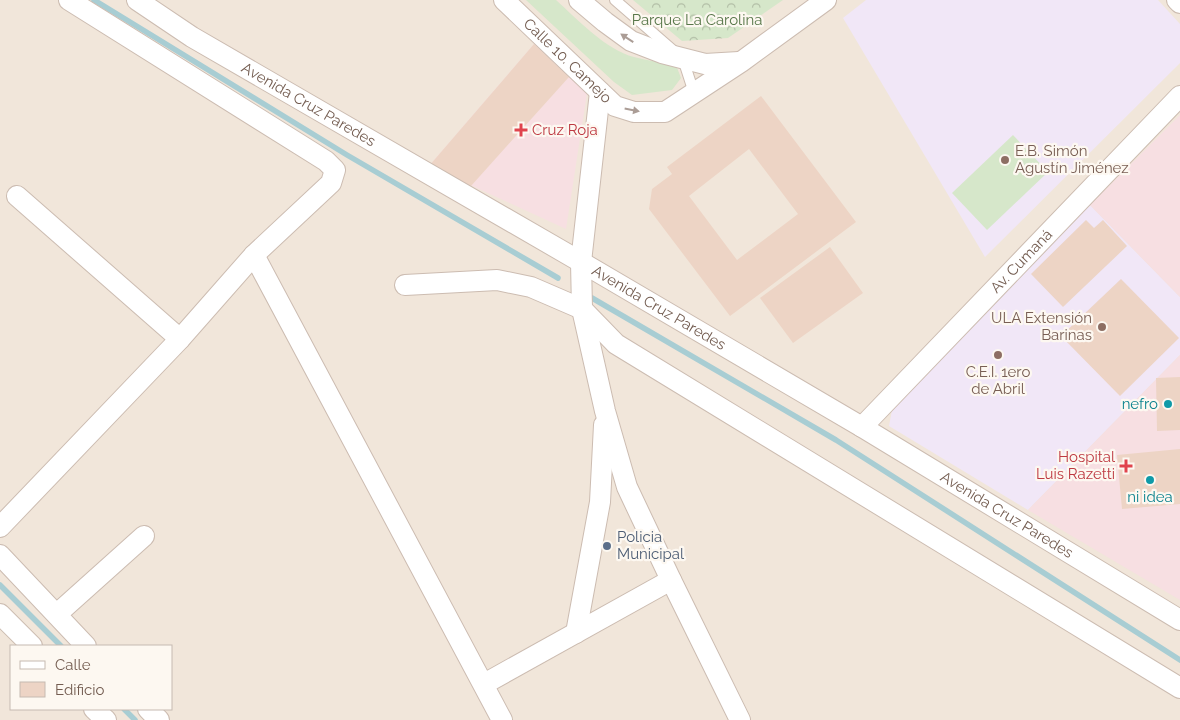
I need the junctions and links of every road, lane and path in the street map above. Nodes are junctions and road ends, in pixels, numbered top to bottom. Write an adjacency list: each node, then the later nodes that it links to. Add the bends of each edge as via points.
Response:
1 (69, 0): 15 (street, via 326,161 335,170 331,183)
2 (137, 0): 16 (street, Avenida Cruz Paredes, via 192,37)
3 (504, 0): 11 (street, Calle 10. Camejo)
4 (579, 0): 9 (street, one-way to 4, via 631,41)
5 (615, 0): 9 (lane)
6 (826, 0): 10 (street, Calle 10. Camejo)
7 (1177, 0): 8 (street)
8 (1180, 3)
9 (683, 59): 10 (street, via 705,64); 12 (lane)
10 (741, 62): 12 (street, Calle 10. Camejo)
11 (600, 92): 12 (street, Calle 10. Camejo, one-way to 12, via 615,106 634,112 665,112); 16 (street)
12 (694, 93)
13 (1180, 96): 21 (street, Av. Cumaná)
14 (17, 196): 19 (street)
15 (254, 255): 19 (street); 32 (street)
16 (581, 262): 18 (street); 21 (street, Avenida Cruz Paredes)
17 (405, 285): 18 (street, via 497,280 532,287)
18 (582, 309): 20 (street); 33 (street, via 616,344)
19 (180, 339): 22 (street)
20 (605, 411): 25 (street, via 628,486); 29 (street, via 600,502)
21 (862, 427): 28 (street, Avenida Cruz Paredes)
22 (0, 527)
23 (144, 536): 27 (street)
24 (0, 555): 27 (street)
25 (671, 580): 29 (street); 39 (street)
26 (0, 614): 30 (street)
27 (57, 614): 31 (street)
28 (1180, 620)
29 (576, 633): 32 (street)
30 (31, 645)
31 (85, 645)
32 (484, 684): 38 (street)
33 (1180, 688)
34 (95, 710): 36 (street)
35 (149, 710): 37 (street)
36 (106, 720)
37 (159, 720)
38 (502, 720)
39 (740, 720)

